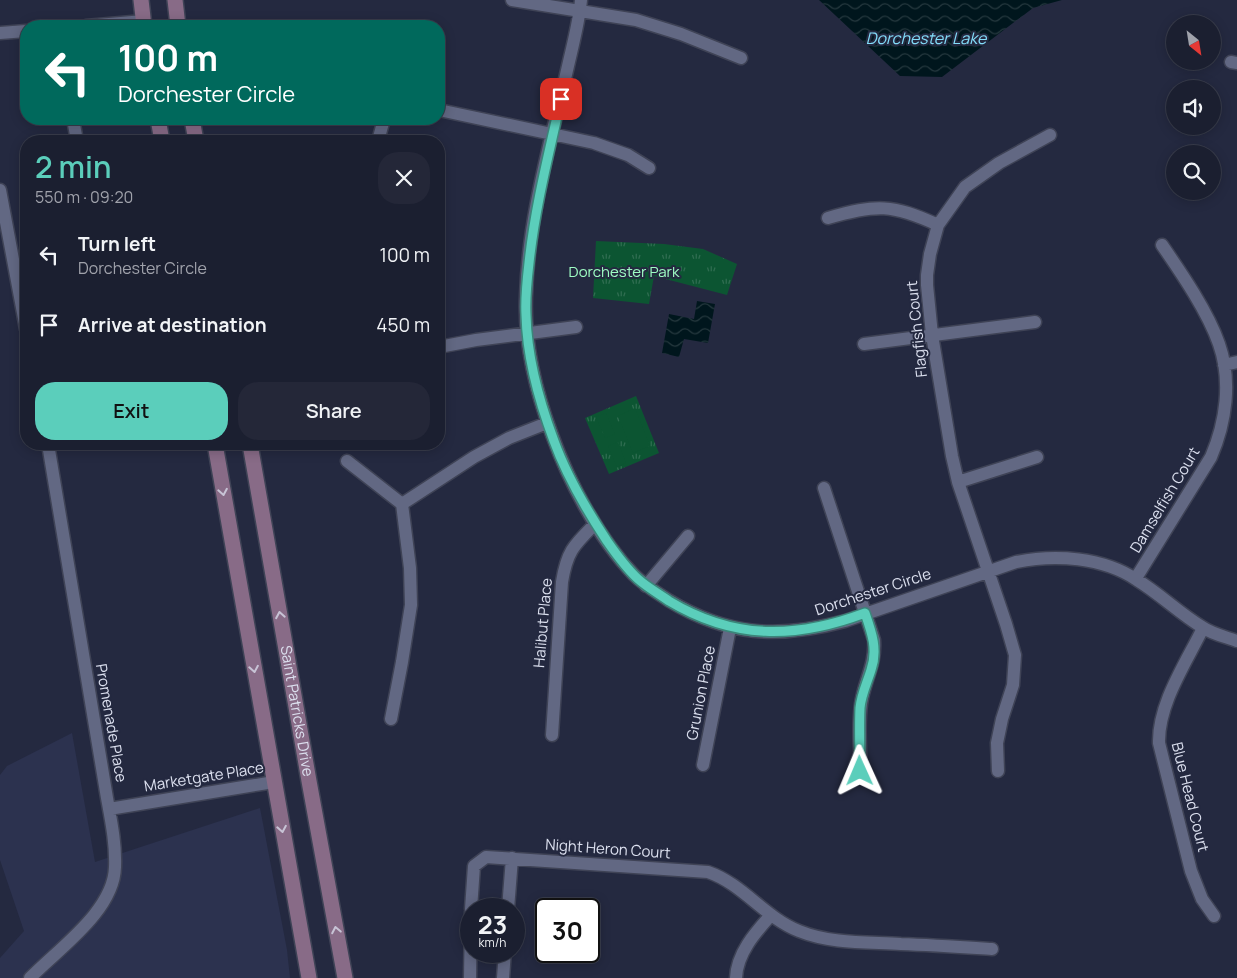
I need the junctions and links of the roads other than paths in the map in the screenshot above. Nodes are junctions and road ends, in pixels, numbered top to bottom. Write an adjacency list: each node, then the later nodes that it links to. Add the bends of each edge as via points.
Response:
1 (141, 0): 5 (main road)
2 (176, 0): 6 (main road)
3 (512, 0): 4 (street)
4 (581, 5): 9 (street, via 651,24); 11 (street, Dorchester Circle)
5 (144, 20)
6 (178, 20)
7 (20, 31): 8 (street)
8 (0, 33)
9 (741, 58)
10 (445, 111): 11 (street)
11 (553, 134): 13 (street, via 607,147); 21 (street, Dorchester Circle, via 531,238 526,295)
12 (1050, 135): 16 (street, Flagfish Court, via 999,162 965,187)
13 (649, 168)
14 (0, 190): 18 (street)
15 (828, 218): 16 (street, via 864,209 888,208)
16 (938, 225): 22 (street, Flagfish Court, via 927,275)
17 (1162, 245): 26 (street, Damselfish Court, via 1215,334)
18 (20, 297)
19 (1034, 322): 22 (street)
20 (576, 327): 21 (street)
21 (527, 333): 24 (street); 27 (street, Dorchester Circle)
22 (932, 335): 23 (street); 33 (street, Flagfish Court)
23 (864, 344)
24 (445, 346)
25 (1237, 362): 26 (street)
26 (1224, 366): 39 (street, Damselfish Court, via 1226,400 1215,447 1206,467)
27 (547, 423): 35 (street, via 474,456); 36 (street, Dorchester Circle, via 568,474)
28 (49, 450): 51 (street, Promenade Place)
29 (216, 450): 50 (main road, one-way to 50)
30 (251, 450): 62 (main road, Saint Patricks Drive, one-way to 30)
31 (1036, 457): 33 (street)
32 (347, 461): 35 (street)
33 (958, 482): 38 (street, Flagfish Court)
34 (824, 488): 41 (street)
35 (402, 504): 45 (street, via 411,605)
36 (595, 524): 40 (street, Dorchester Circle, via 621,560); 46 (street, Halibut Place, via 573,546 566,560)
37 (688, 536): 40 (street)
38 (987, 571): 39 (street, Dorchester Circle, via 1026,560 1063,558 1105,566); 41 (street, Dorchester Circle); 49 (street, Flagfish Court, via 1015,655 1013,685 997,743)
39 (1136, 578): 43 (street, Dorchester Circle)
40 (646, 586): 42 (street, Dorchester Circle, via 690,612)
41 (865, 613): 42 (street, Dorchester Circle, via 824,627 796,631); 48 (street, via 874,640 874,660 860,708)
42 (730, 628): 47 (street, Grunion Place)
43 (1203, 628): 44 (street, Dorchester Circle); 56 (street, Blue Head Court, via 1164,708 1159,743 1191,871 1202,899)
44 (1237, 641)
45 (391, 718)
46 (552, 735)
47 (703, 765)
48 (860, 771)
49 (998, 771)
50 (274, 782): 51 (street, Marketgate Place); 61 (main road, one-way to 61)
51 (109, 809): 60 (street, Promenade Place, via 115,869 109,890 89,922)
52 (512, 858): 53 (street, Night Heron Court, via 486,857 476,863); 54 (street); 55 (street, Night Heron Court, via 708,872 727,880)
53 (472, 898)
54 (509, 898)
55 (771, 915): 57 (street, Night Heron Court, via 798,931 834,940); 65 (street, via 738,962)
56 (1214, 916)
57 (992, 949)
58 (470, 963): 63 (street, Night Heron Court)
59 (504, 963): 64 (street)
60 (30, 978)
61 (309, 978)
62 (345, 978)
63 (470, 978)
64 (503, 978)
65 (736, 978)

